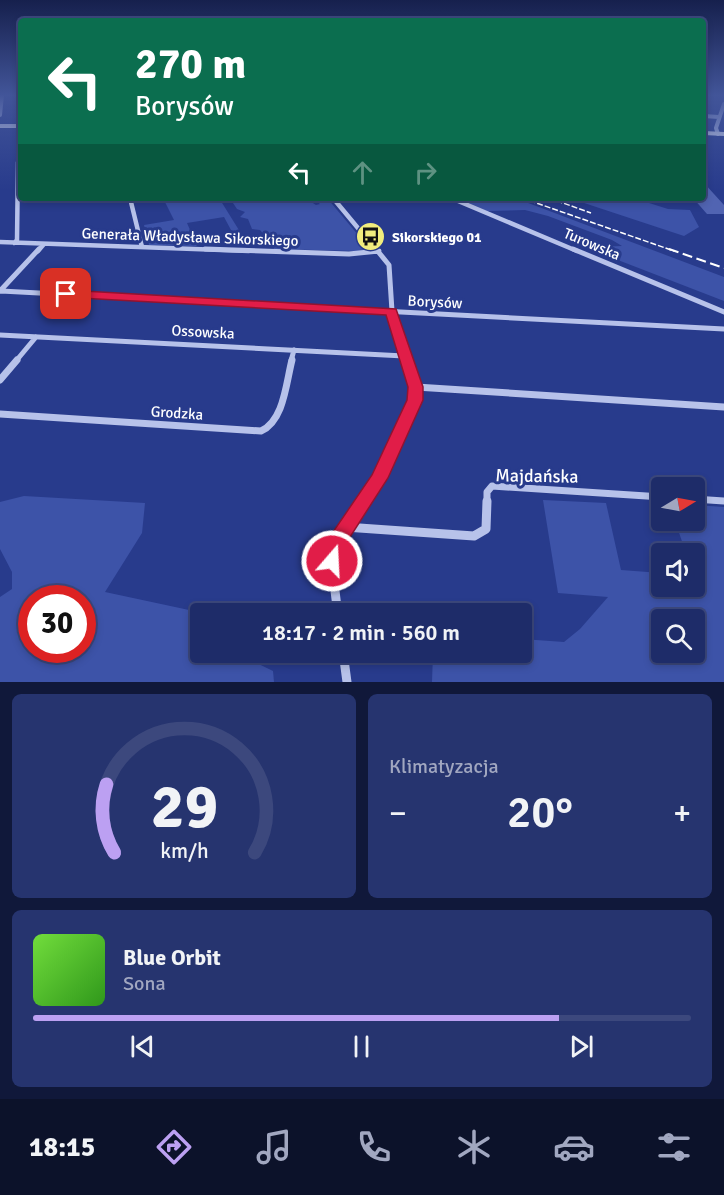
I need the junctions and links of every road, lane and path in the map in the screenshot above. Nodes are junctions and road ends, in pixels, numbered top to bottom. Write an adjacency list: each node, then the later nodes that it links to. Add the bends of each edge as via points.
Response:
1 (706, 133): 2 (street)
2 (721, 134)
3 (18, 201): 8 (street)
4 (131, 201): 10 (street)
5 (336, 201): 11 (street)
6 (458, 201): 14 (street, Turowska)
7 (0, 242): 8 (street, Generała Władysława Sikorskiego)
8 (14, 243): 9 (street, Generała Władysława Sikorskiego)
9 (44, 244): 10 (street, Generała Władysława Sikorskiego); 12 (street)
10 (142, 247): 11 (street, Generała Władysława Sikorskiego, via 349,254)
11 (379, 251): 13 (street, via 389,265)
12 (0, 291): 13 (street, Borysów)
13 (392, 311): 15 (street, Borysów); 19 (street)
14 (724, 312)
15 (724, 330)
16 (0, 335): 17 (street, Ossowska)
17 (36, 337): 18 (street, Ossowska); 20 (street)
18 (294, 350): 19 (street, Ossowska); 23 (street, Grodzka, via 277,417 270,428 261,431)
19 (404, 356): 21 (street)
20 (0, 380)
21 (416, 387): 22 (street); 27 (street, via 415,400 380,478)
22 (724, 406)
23 (0, 414)
24 (651, 496): 27 (street, Majdańska, via 492,486 487,492 486,529 474,536)
25 (705, 500): 26 (street)
26 (724, 501)
27 (345, 527): 28 (street, via 332,561)
28 (337, 603)
29 (344, 663): 30 (street)
30 (346, 682)

